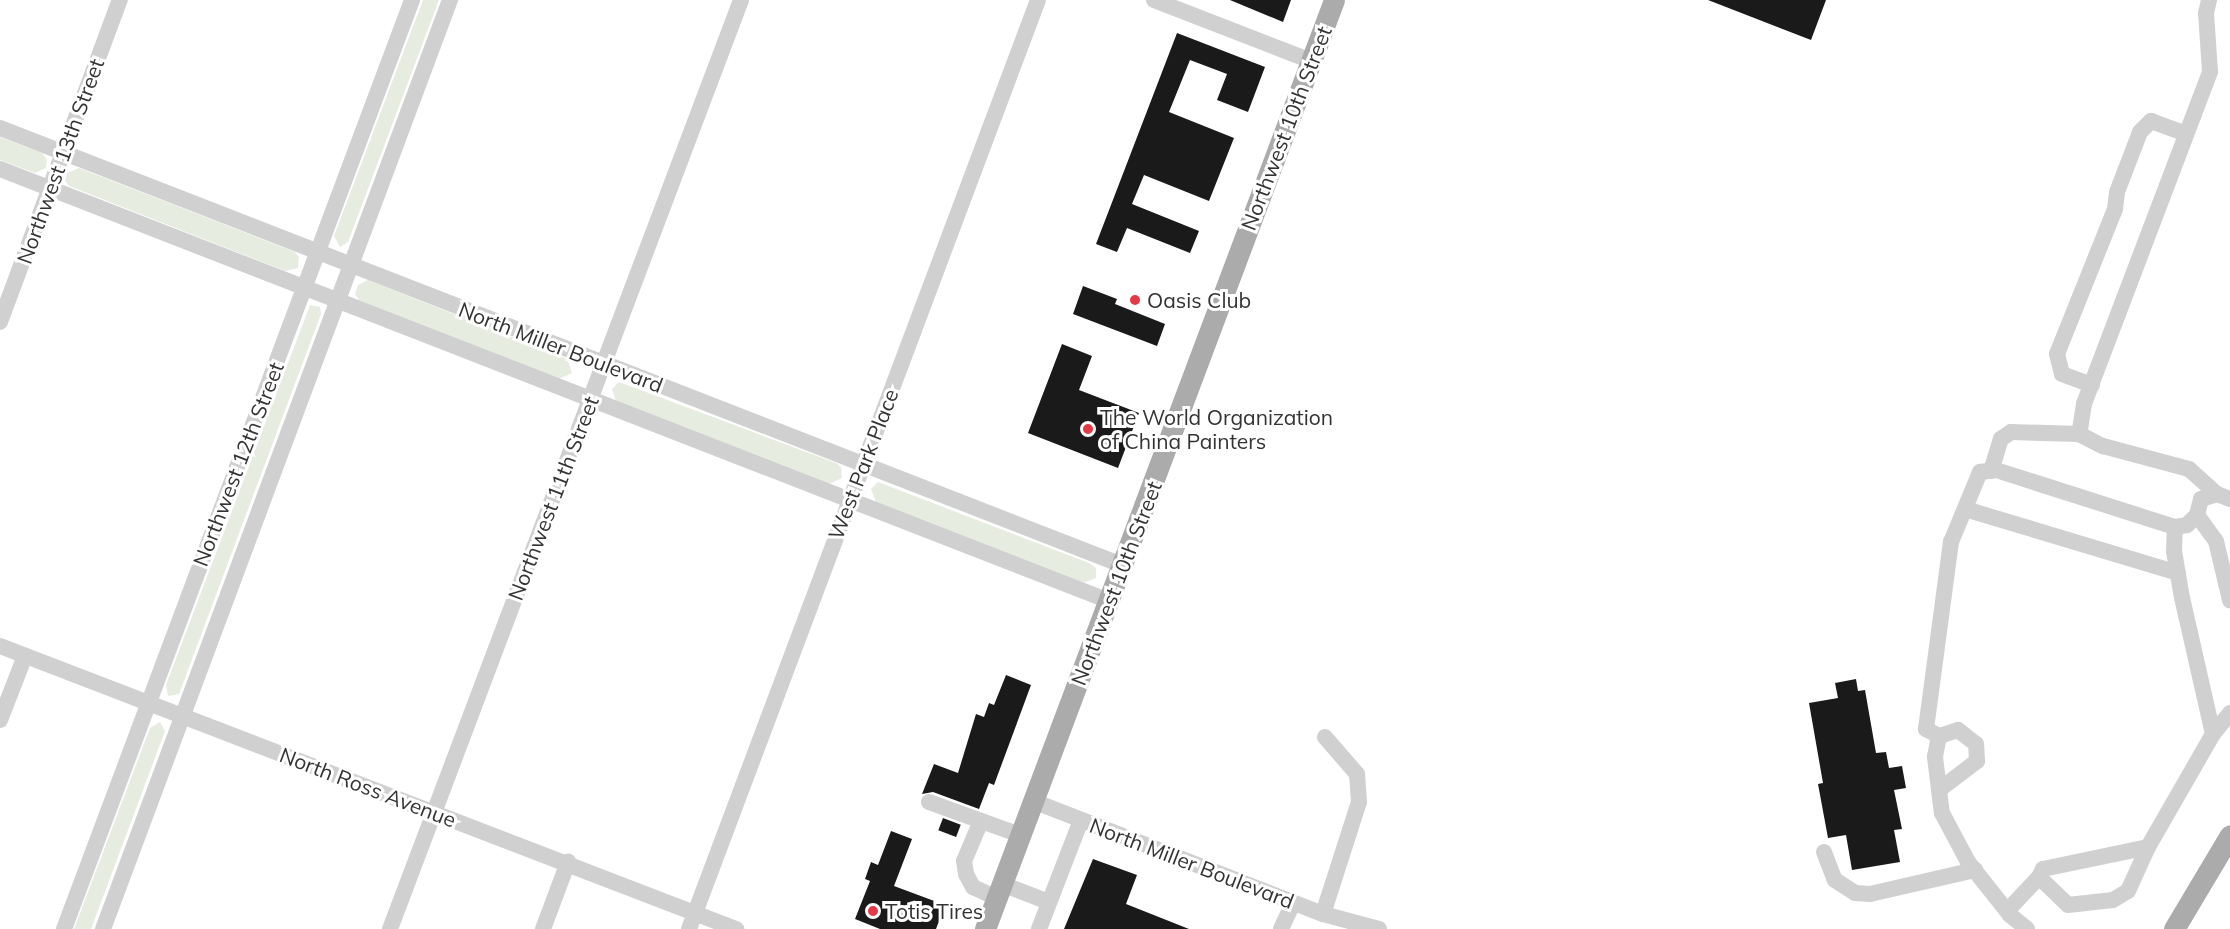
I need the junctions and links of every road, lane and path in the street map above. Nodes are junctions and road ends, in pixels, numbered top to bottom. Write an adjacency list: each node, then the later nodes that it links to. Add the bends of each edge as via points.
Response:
1 (120, 0): 12 (street, Northwest 13th Street)
2 (412, 0): 15 (street, Northwest 12th Street)
3 (450, 0): 16 (street, Northwest 12th Street)
4 (741, 0): 20 (street, Northwest 11th Street)
5 (1038, 0): 24 (street, West Park Place)
6 (1154, 0): 9 (street)
7 (1334, 0): 9 (main road, Northwest 10th Street)
8 (2209, 0): 11 (street, via 2206,13 2210,72)
9 (1311, 61): 31 (main road, Northwest 10th Street)
10 (0, 128): 12 (street, North Miller Boulevard)
11 (2186, 134): 21 (street); 21 (street, via 2151,121 2139,132 2115,209 2057,354 2062,374)
12 (63, 153): 14 (street, Northwest 13th Street); 15 (street, North Miller Boulevard)
13 (0, 169): 14 (street, North Miller Boulevard)
14 (51, 188): 17 (street, North Miller Boulevard); 19 (street, Northwest 13th Street)
15 (317, 252): 16 (street, North Miller Boulevard); 17 (street, Northwest 12th Street)
16 (351, 265): 18 (street, Northwest 12th Street); 20 (street, North Miller Boulevard)
17 (304, 288): 18 (street, North Miller Boulevard); 37 (street, Northwest 12th Street)
18 (337, 301): 22 (street, North Miller Boulevard); 39 (street, Northwest 12th Street)
19 (0, 322)
20 (604, 364): 22 (street, Northwest 11th Street); 24 (street, North Miller Boulevard)
21 (2092, 385): 23 (street)
22 (591, 401): 27 (street, North Miller Boulevard); 47 (street, Northwest 11th Street)
23 (2079, 434): 25 (street, via 2011,432 2001,439); 26 (street, via 2103,446 2189,469)
24 (863, 465): 27 (street, West Park Place); 31 (street, North Miller Boulevard)
25 (1991, 471): 28 (street, via 1980,472); 30 (street)
26 (2223, 496): 29 (street, via 2201,499)
27 (850, 502): 34 (street, North Miller Boulevard); 62 (street, West Park Place)
28 (1965, 508): 32 (street); 42 (street, via 1952,542 1928,699 1926,729)
29 (2197, 515): 30 (street, via 2187,525); 33 (street, via 2217,541)
30 (2175, 527): 32 (street)
31 (1122, 566): 34 (main road, Northwest 10th Street)
32 (2178, 573): 41 (street)
33 (2230, 600)
34 (1108, 602): 45 (main road, Northwest 10th Street)
35 (0, 646): 36 (street, North Ross Avenue)
36 (25, 656): 37 (street, North Ross Avenue); 40 (street)
37 (147, 703): 39 (street, North Ross Avenue); 63 (street, Northwest 12th Street)
38 (2230, 713): 41 (street)
39 (184, 717): 47 (street, North Ross Avenue); 64 (street, Northwest 12th Street)
40 (0, 720)
41 (2213, 734): 52 (street)
42 (1940, 736): 44 (street, via 1935,757); 44 (street, via 1958,730 1976,744 1977,761)
43 (1325, 737): 61 (street, via 1357,774 1359,802)
44 (1939, 790): 55 (street, via 1942,813)
45 (1033, 801): 48 (street, North Miller Boulevard); 50 (main road, Northwest 10th Street)
46 (929, 802): 49 (street)
47 (434, 812): 54 (street, North Ross Avenue); 65 (street, Northwest 11th Street)
48 (1081, 820): 58 (street); 59 (street, North Miller Boulevard)
49 (981, 821): 50 (street); 57 (street, via 964,861 966,874 973,887)
50 (1020, 835): 57 (main road, Northwest 10th Street)
51 (2230, 835): 73 (main road)
52 (2148, 847): 56 (street, via 2043,869); 56 (street, via 2128,891 2113,900 2068,905)
53 (1824, 852): 55 (street, via 1835,880 1855,893 1870,894)
54 (568, 862): 62 (street, North Ross Avenue); 66 (street)
55 (1975, 870): 60 (street)
56 (2038, 877): 60 (street)
57 (999, 891): 58 (street); 68 (main road, Northwest 10th Street)
58 (1049, 902): 69 (street)
59 (1293, 903): 61 (street, North Miller Boulevard); 70 (street)
60 (2007, 911): 72 (street)
61 (1323, 914): 71 (street, North Miller Boulevard)
62 (692, 921): 67 (street, North Ross Avenue)
63 (64, 929)
64 (103, 929)
65 (390, 929)
66 (543, 929)
67 (736, 929)
68 (985, 929)
69 (1039, 929)
70 (1281, 929)
71 (1380, 929)
72 (2027, 929)
73 (2174, 929)

